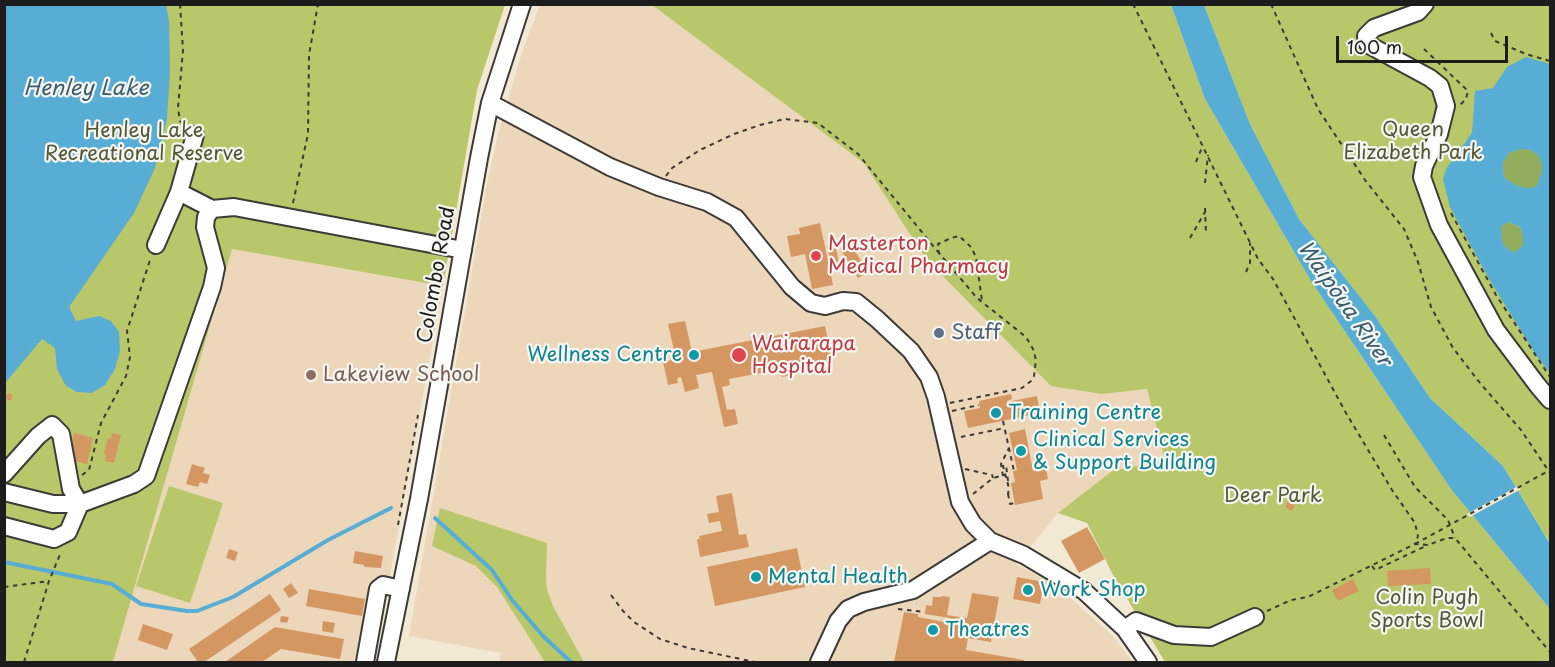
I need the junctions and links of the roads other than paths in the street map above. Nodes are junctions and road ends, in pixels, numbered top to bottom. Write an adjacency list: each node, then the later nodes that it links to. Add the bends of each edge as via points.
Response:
1 (522, 4): 3 (street, Colombo Road)
2 (1425, 4): 9 (street, via 1418,12 1374,28 1366,36 1369,45 1440,86 1446,106 1422,177 1439,225 1496,330)
3 (490, 103): 8 (street, Colombo Road); 14 (street, via 610,166 706,202 736,218 792,287 811,303 825,306 856,302 911,351 929,377 960,502 973,524)
4 (195, 135): 5 (street)
5 (179, 192): 6 (street); 7 (street)
6 (212, 209): 8 (street, via 234,207 290,216); 12 (street, via 205,228 216,268 212,287 146,476)
7 (156, 245)
8 (463, 250): 15 (street, Colombo Road)
9 (1551, 400)
10 (4, 474): 12 (street, via 52,425 61,434 71,489)
11 (4, 492): 12 (street, via 53,504)
12 (80, 504): 13 (street, via 68,532 54,539)
13 (4, 526)
14 (990, 541): 17 (street, via 1024,555 1084,591); 20 (street, via 913,590 848,609 838,621)
15 (401, 589): 18 (street, via 382,585 378,589); 19 (street, Colombo Road)
16 (1255, 617): 17 (street, via 1211,637 1174,635 1137,621)
17 (1125, 629): 21 (street)
18 (365, 663)
19 (386, 663)
20 (819, 663)
21 (1148, 663)

